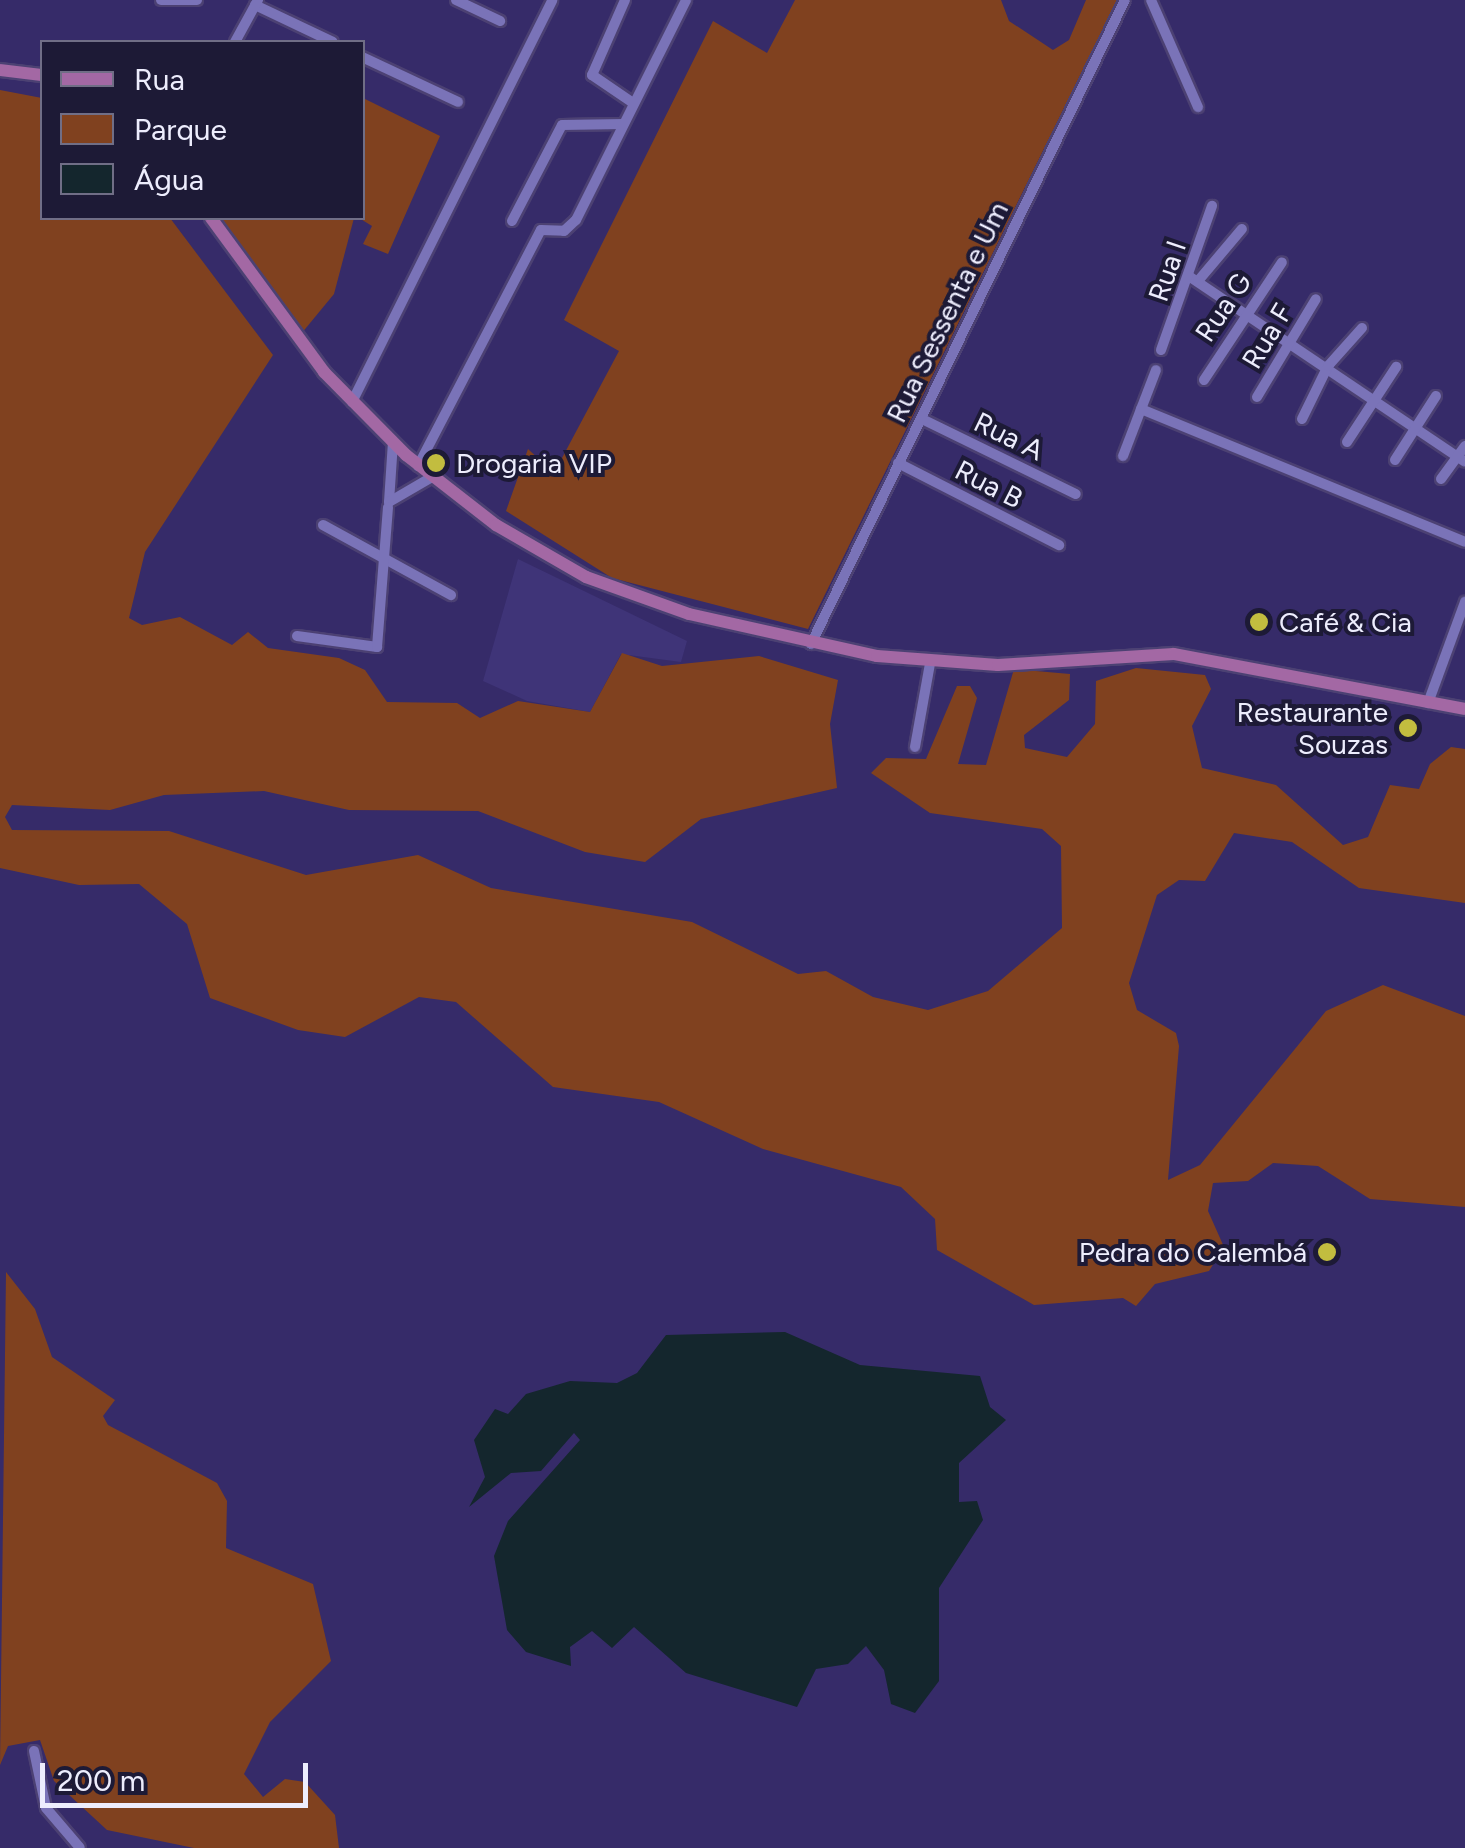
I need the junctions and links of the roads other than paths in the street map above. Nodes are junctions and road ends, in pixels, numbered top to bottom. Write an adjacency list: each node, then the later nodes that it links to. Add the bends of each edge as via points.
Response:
1 (161, 0): 2 (street)
2 (197, 0)
3 (456, 0): 10 (street)
4 (552, 0): 38 (street)
5 (624, 0): 17 (street, via 592,75)
6 (686, 0): 17 (street)
7 (1125, 0): 40 (street, Rua Sessenta e Um)
8 (1151, 0): 18 (street)
9 (256, 3): 11 (street); 12 (street)
10 (500, 21)
11 (236, 40)
12 (328, 40)
13 (365, 58): 16 (street)
14 (0, 70): 15 (main road)
15 (40, 75)
16 (458, 102)
17 (633, 103): 19 (street)
18 (1198, 107)
19 (622, 124): 22 (street, via 562,125); 50 (street, via 576,220 564,231 541,230)
20 (1212, 206): 25 (street, Rua I)
21 (213, 220): 38 (main road)
22 (512, 221)
23 (1242, 228): 25 (street, Rua G)
24 (1282, 262): 27 (street, Rua G)
25 (1194, 279): 27 (street); 30 (street, Rua I)
26 (1316, 299): 29 (street, Rua F)
27 (1244, 310): 29 (street); 34 (street, Rua G)
28 (1362, 328): 31 (street)
29 (1287, 338): 31 (street); 37 (street, Rua F)
30 (1161, 350)
31 (1328, 366): 35 (street); 41 (street)
32 (1396, 366): 35 (street)
33 (1156, 370): 39 (street)
34 (1204, 380)
35 (1372, 396): 42 (street); 44 (street)
36 (1436, 396): 42 (street)
37 (1257, 397)
38 (352, 402): 43 (main road)
39 (1141, 409): 46 (street); 56 (street)
40 (922, 418): 49 (street, Rua Sessenta e Um); 53 (street, Rua A)
41 (1302, 419)
42 (1414, 426): 47 (street); 48 (street)
43 (393, 442): 50 (main road); 51 (street, via 388,502)
44 (1348, 442)
45 (1465, 446): 47 (street)
46 (1123, 456)
47 (1461, 459): 52 (street)
48 (1395, 460)
49 (898, 462): 57 (street, Rua B); 62 (street, Rua Sessenta e Um)
50 (418, 466): 51 (main road)
51 (432, 478): 62 (main road, via 586,577)
52 (1441, 480)
53 (1076, 494)
54 (388, 507): 58 (street)
55 (323, 525): 58 (street)
56 (1465, 542)
57 (1059, 544)
58 (386, 560): 59 (street); 61 (street, via 378,647)
59 (452, 595)
60 (1465, 602): 64 (street)
61 (297, 636)
62 (811, 644): 63 (main road)
63 (930, 664): 64 (main road, via 1174,654); 66 (street)
64 (1428, 703): 65 (main road)
65 (1465, 709)
66 (915, 747)
67 (34, 1751): 68 (street, via 46,1808)
68 (80, 1848)

